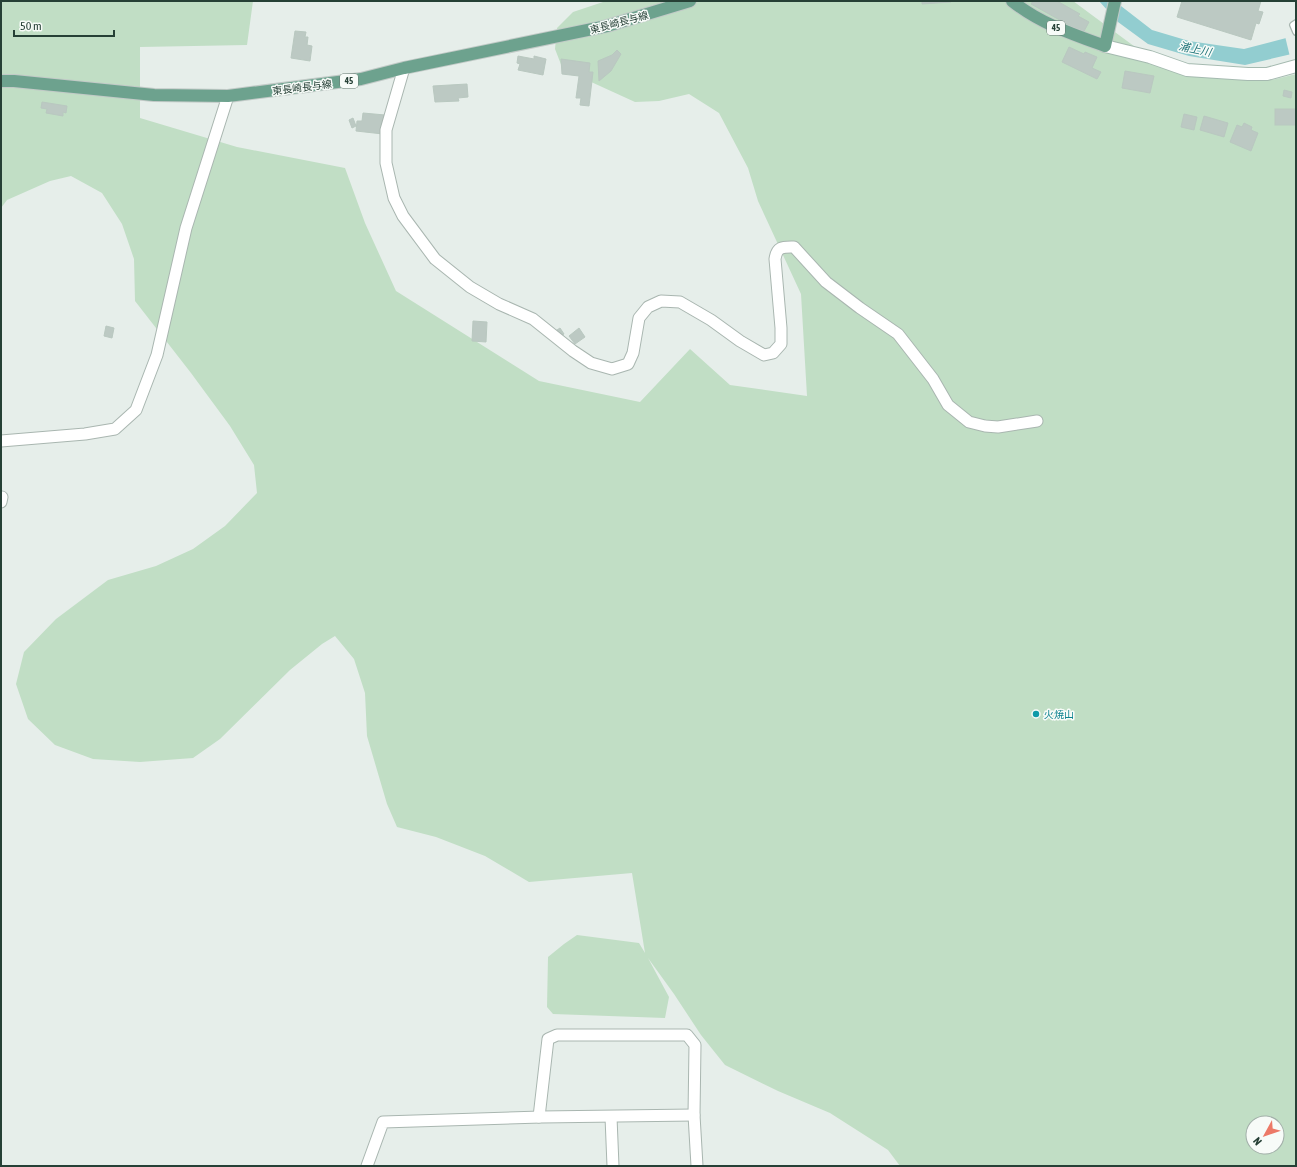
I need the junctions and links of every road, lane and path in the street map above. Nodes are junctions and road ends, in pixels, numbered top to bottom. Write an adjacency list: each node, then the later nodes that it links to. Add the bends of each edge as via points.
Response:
1 (690, 1): 8 (main road, 東長崎長与線 / 45, via 607,26)
2 (1012, 1): 6 (main road, 45, via 1026,12 1062,30)
3 (1115, 1): 6 (main road)
4 (1295, 24): 5 (lane)
5 (1296, 32)
6 (1105, 46): 7 (street, via 1150,57 1187,70 1267,74)
7 (1296, 66)
8 (404, 68): 10 (main road, 東長崎長与線 / 45, via 361,79); 11 (street, via 386,130 386,163 394,198 403,216 435,259 470,287 499,304 533,319 590,363 612,369 628,364 633,353 638,318 648,306 661,301 680,302 764,355 773,353 781,344 774,259 776,252 783,247 794,247 826,282 898,334 933,379 948,405 969,422 998,427)
9 (1, 81): 10 (main road, 東長崎長与線 / 45, via 14,80 154,95)
10 (228, 96): 12 (street, via 186,228 157,355 136,410 115,429)
11 (1037, 422)
12 (1, 441)
13 (694, 1115): 14 (street, via 695,1045 687,1035 557,1035 548,1039); 15 (street); 18 (street)
14 (539, 1117): 15 (street); 16 (street, via 383,1122)
15 (611, 1117): 17 (street)
16 (367, 1166)
17 (613, 1166)
18 (697, 1166)

